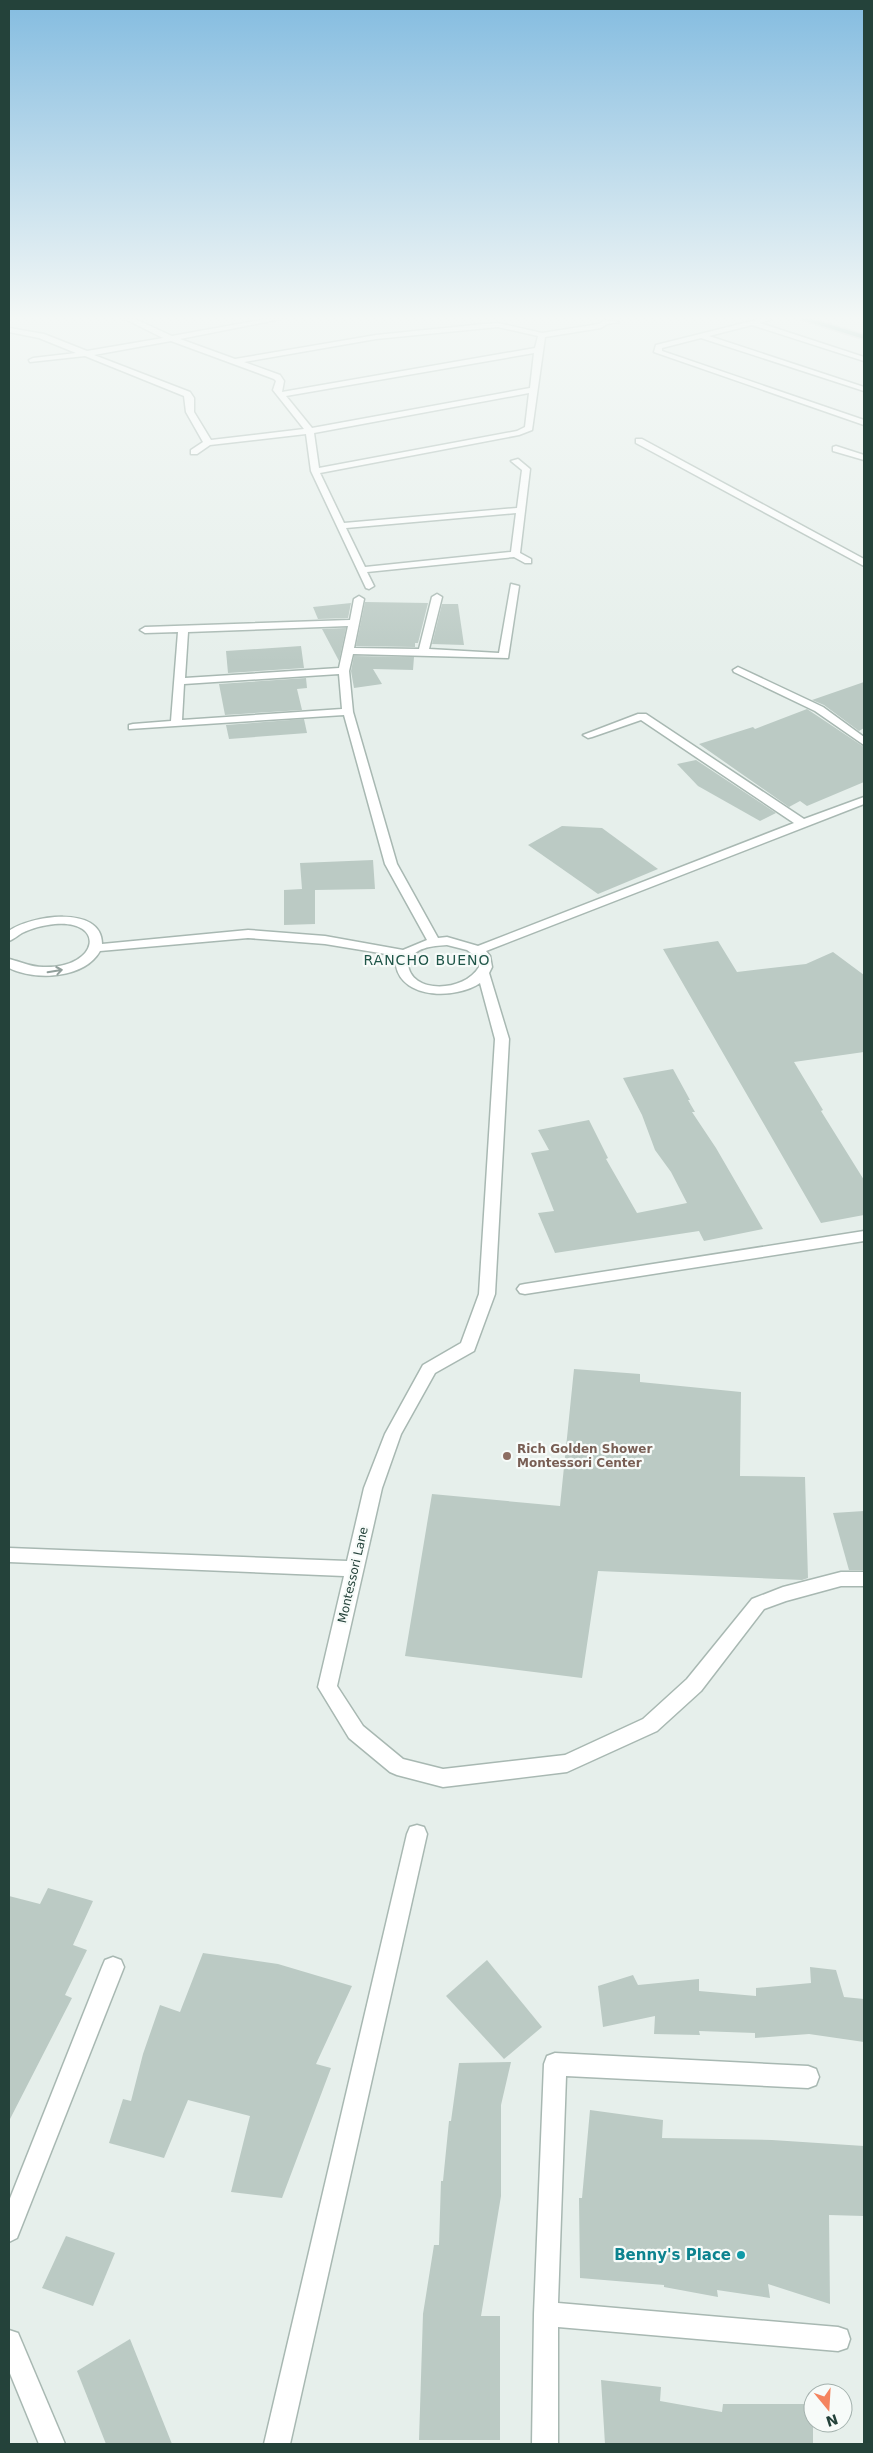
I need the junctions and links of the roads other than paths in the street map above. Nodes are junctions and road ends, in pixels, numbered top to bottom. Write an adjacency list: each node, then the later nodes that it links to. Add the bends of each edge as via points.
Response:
1 (203, 433): 5 (street)
2 (287, 433): 5 (street)
3 (310, 433): 11 (street)
4 (520, 433): 11 (street)
5 (208, 442): 8 (street)
6 (639, 442): 16 (street)
7 (836, 449): 9 (street)
8 (194, 452)
9 (864, 458)
10 (514, 461): 12 (street, via 526,469)
11 (315, 471): 13 (street)
12 (520, 510): 13 (street); 14 (street)
13 (341, 526): 17 (street)
14 (515, 554): 15 (street); 17 (street)
15 (528, 561)
16 (864, 563)
17 (360, 570): 18 (street)
18 (369, 586)
19 (514, 586): 26 (street, via 504,656)
20 (437, 598): 26 (street)
21 (359, 599): 22 (street)
22 (354, 623): 23 (street); 25 (street)
23 (184, 629): 24 (street); 29 (street)
24 (145, 630)
25 (348, 651): 26 (street); 28 (street)
26 (423, 652)
27 (738, 670): 34 (street, via 818,709)
28 (344, 671): 29 (street); 30 (street)
29 (180, 681): 31 (street)
30 (348, 712): 31 (street); 38 (street, via 391,864)
31 (176, 724): 32 (street)
32 (133, 727)
33 (588, 735): 36 (street, via 642,716)
34 (864, 742)
35 (864, 800): 36 (street)
36 (803, 824): 40 (street)
37 (9, 937): 39 (street, via 35,922 62,920 85,927 96,940)
38 (434, 942): 40 (street, via 458,942); 41 (street, via 422,944)
39 (95, 948): 41 (street, via 248,934 306,938); 42 (street, one-way to 39, via 20,970 50,972 80,964)
40 (478, 950): 43 (street, via 487,966)
41 (406, 954): 43 (street, via 403,971 408,978 428,988 454,990)
42 (9, 963)
43 (484, 975): 47 (street, Montessori Lane, via 502,1039 487,1294 468,1346 429,1369 393,1434 373,1488)
44 (864, 1236): 45 (street)
45 (525, 1288)
46 (9, 1555): 47 (street)
47 (354, 1569): 48 (street, Montessori Lane, via 327,1687 356,1732 397,1766 443,1778 567,1763 650,1725 694,1685 758,1604 841,1579)
48 (864, 1579)
49 (417, 1834): 57 (street)
50 (113, 1967): 52 (street)
51 (808, 2077): 53 (street, via 555,2064)
52 (9, 2230)
53 (546, 2314): 54 (street); 58 (street)
54 (838, 2339)
55 (9, 2342): 56 (street)
56 (52, 2444)
57 (277, 2444)
58 (544, 2444)

